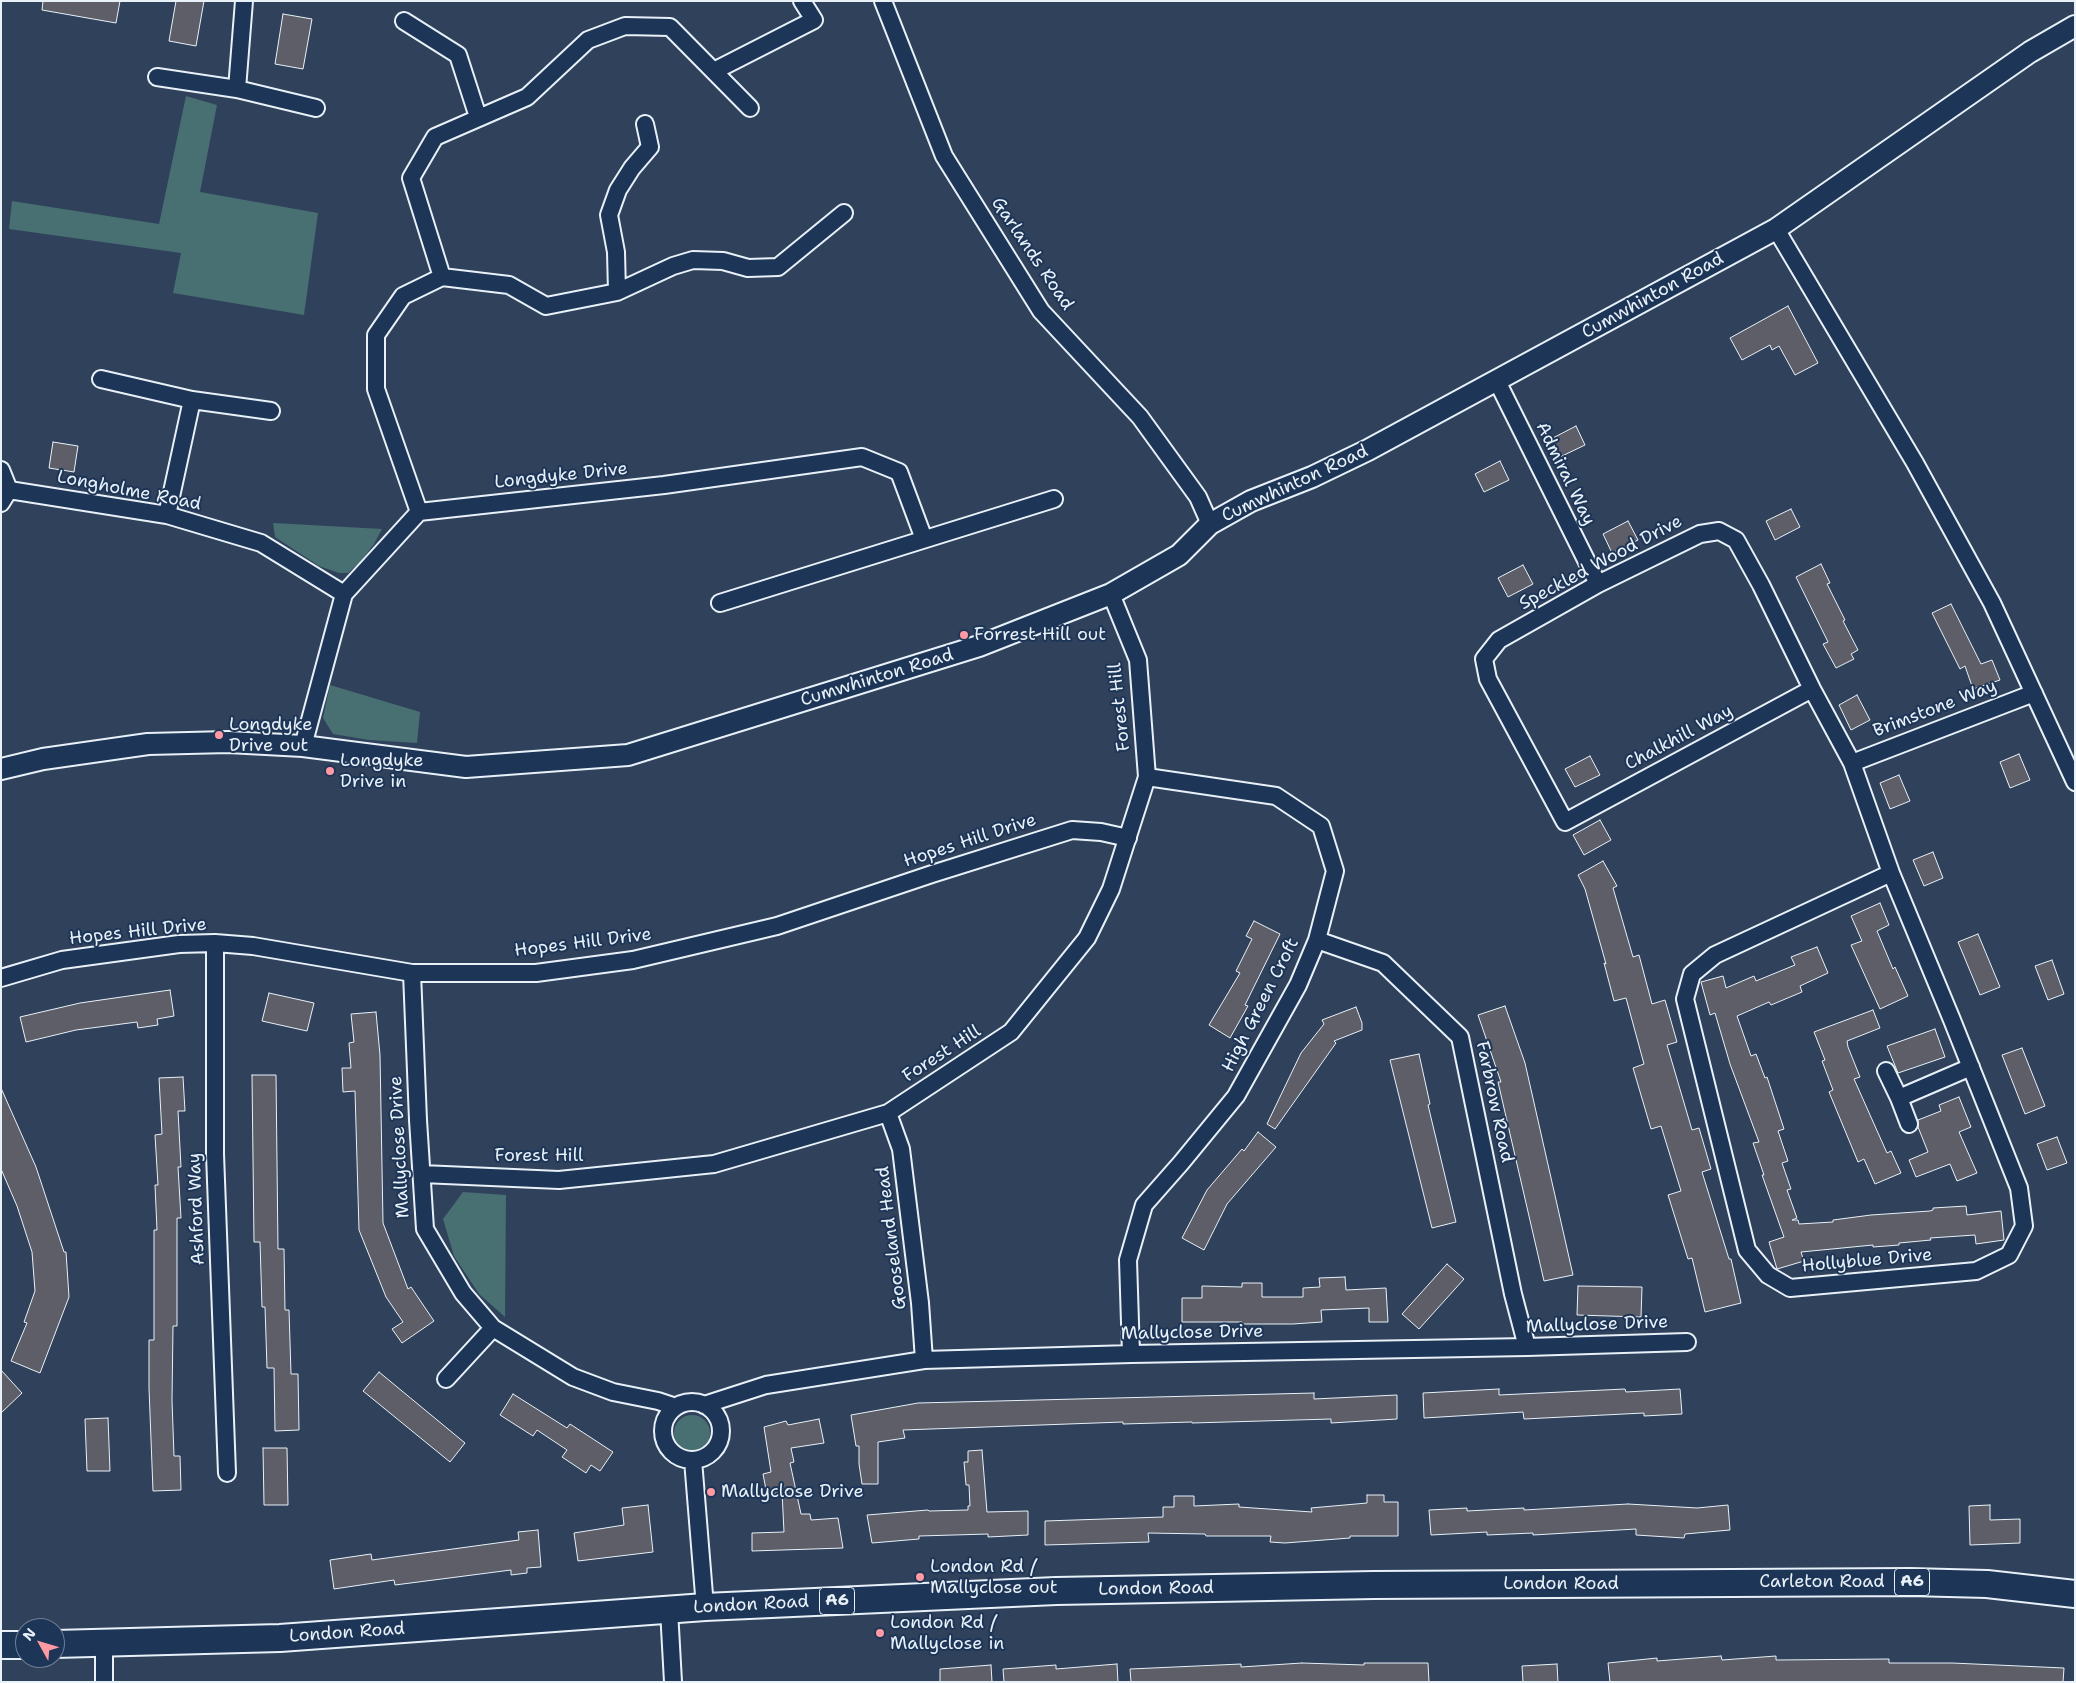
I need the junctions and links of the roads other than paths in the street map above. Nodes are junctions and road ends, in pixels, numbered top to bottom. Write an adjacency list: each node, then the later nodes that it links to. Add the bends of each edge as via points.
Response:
1 (244, 1): 8 (street)
2 (802, 1): 6 (street, via 814,20)
3 (883, 1): 26 (street, Garlands Road, via 944,156 1041,311 1140,417 1198,497)
4 (404, 21): 11 (street, via 458,55)
5 (2075, 26): 14 (street, Cumwhinton Road, via 2030,52)
6 (714, 71): 10 (street); 11 (street, via 670,27 625,26 588,40 527,98)
7 (157, 78): 8 (street)
8 (237, 90): 9 (street)
9 (316, 108)
10 (750, 108)
11 (478, 117): 15 (street, via 435,138 411,178)
12 (645, 124): 16 (street, via 650,147 618,190 609,215 616,252)
13 (844, 213): 16 (street, via 778,267 748,268 723,261 693,260)
14 (1776, 229): 18 (street, Cumwhinton Road); 33 (street, via 1915,463 1992,603)
15 (442, 277): 16 (street, via 509,285 546,306); 24 (street, via 403,296 376,335 376,389)
16 (617, 292)
17 (101, 379): 19 (street)
18 (1497, 381): 26 (street, Cumwhinton Road, via 1368,450 1252,501); 28 (street, Admiral Way)
19 (192, 400): 20 (street); 25 (street)
20 (271, 411)
21 (1, 470): 22 (street, Longholme Road)
22 (5, 497): 25 (street, Longholme Road)
23 (1054, 498): 27 (street)
24 (419, 512): 27 (street, Longdyke Drive, via 664,485 862,457 899,472); 29 (street)
25 (166, 515): 29 (street, Longholme Road, via 261,543)
26 (1210, 524): 30 (street, Cumwhinton Road, via 1179,555)
27 (924, 539): 31 (street)
28 (1598, 584): 32 (street, Speckled Wood Drive, via 1700,534 1719,531 1736,540); 39 (street, Speckled Wood Drive, via 1498,640 1484,659 1488,679)
29 (344, 594): 34 (street)
30 (1111, 594): 34 (street, Cumwhinton Road, via 979,646 628,755 466,767); 37 (street, Forest Hill, via 1138,660)
31 (720, 603)
32 (1812, 689): 35 (street, Speckled Wood Drive); 39 (street, Chalkhill Way)
33 (2034, 692): 35 (street, Brimstone Way); 38 (street)
34 (303, 746): 36 (street, Cumwhinton Road, via 228,742 148,744)
35 (1852, 763): 41 (street, Hollyblue Drive)
36 (1, 768)
37 (1147, 777): 40 (street, Forest Hill); 42 (street, High Green Croft, via 1276,796 1321,826 1335,871)
38 (2075, 782)
39 (1565, 822)
40 (1128, 838): 44 (street, Hopes Hill Drive, via 1072,830 777,926 633,960 536,973); 49 (street, Forest Hill, via 1111,889 1087,938 1011,1032)
41 (1890, 873): 46 (street, Hollyblue Drive); 46 (street, Hollyblue Drive, via 1715,955 1692,974 1685,999 1747,1250 1768,1275 1790,1288 1976,1271 2009,1255 2024,1226 2019,1188)
42 (1317, 940): 54 (street, Farbrow Road, via 1382,964 1460,1037); 55 (street, High Green Croft, via 1298,985 1236,1096 1144,1205 1128,1260)
43 (215, 943): 44 (street, Hopes Hill Drive, via 253,946); 45 (street, Hopes Hill Drive, via 179,944 62,960); 61 (street, Ashford Way, via 215,1154)
44 (412, 973): 51 (street, Mallyclose Drive)
45 (1, 978)
46 (1971, 1067): 48 (street)
47 (1886, 1072): 48 (street)
48 (1899, 1098): 50 (street)
49 (888, 1113): 51 (street, Forest Hill, via 714,1164 559,1180); 56 (street, Gooseland Head, via 901,1149)
50 (1909, 1124)
51 (422, 1174): 52 (street, Mallyclose Drive, via 425,1229 463,1293)
52 (493, 1328): 57 (street); 59 (street, Mallyclose Drive, via 573,1377 613,1392)
53 (1687, 1342): 54 (street, Mallyclose Drive)
54 (1527, 1347): 55 (street, Mallyclose Drive)
55 (1131, 1354): 56 (street, Mallyclose Drive)
56 (924, 1360): 58 (street, Mallyclose Drive, via 766,1385)
57 (446, 1379)
58 (704, 1405): 59 (street, Mallyclose Drive, via 694,1402); 60 (street, via 720,1423 720,1440 710,1454)
59 (676, 1407): 60 (street, via 665,1420 664,1436 671,1451)
60 (693, 1460): 64 (street)
61 (227, 1473)
62 (1749, 1582): 63 (main road, Carleton Road / A6, via 1978,1584); 64 (main road, London Road / A6, via 1056,1591)
63 (2075, 1594)
64 (705, 1607): 65 (main road, London Road / A6)
65 (669, 1610): 66 (main road, London Road / A6, via 280,1638); 71 (street)
66 (104, 1643): 67 (main road, London Road / A6); 70 (street)
67 (65, 1644)
68 (1, 1645): 69 (main road)
69 (15, 1645)
70 (104, 1682)
71 (673, 1682)

